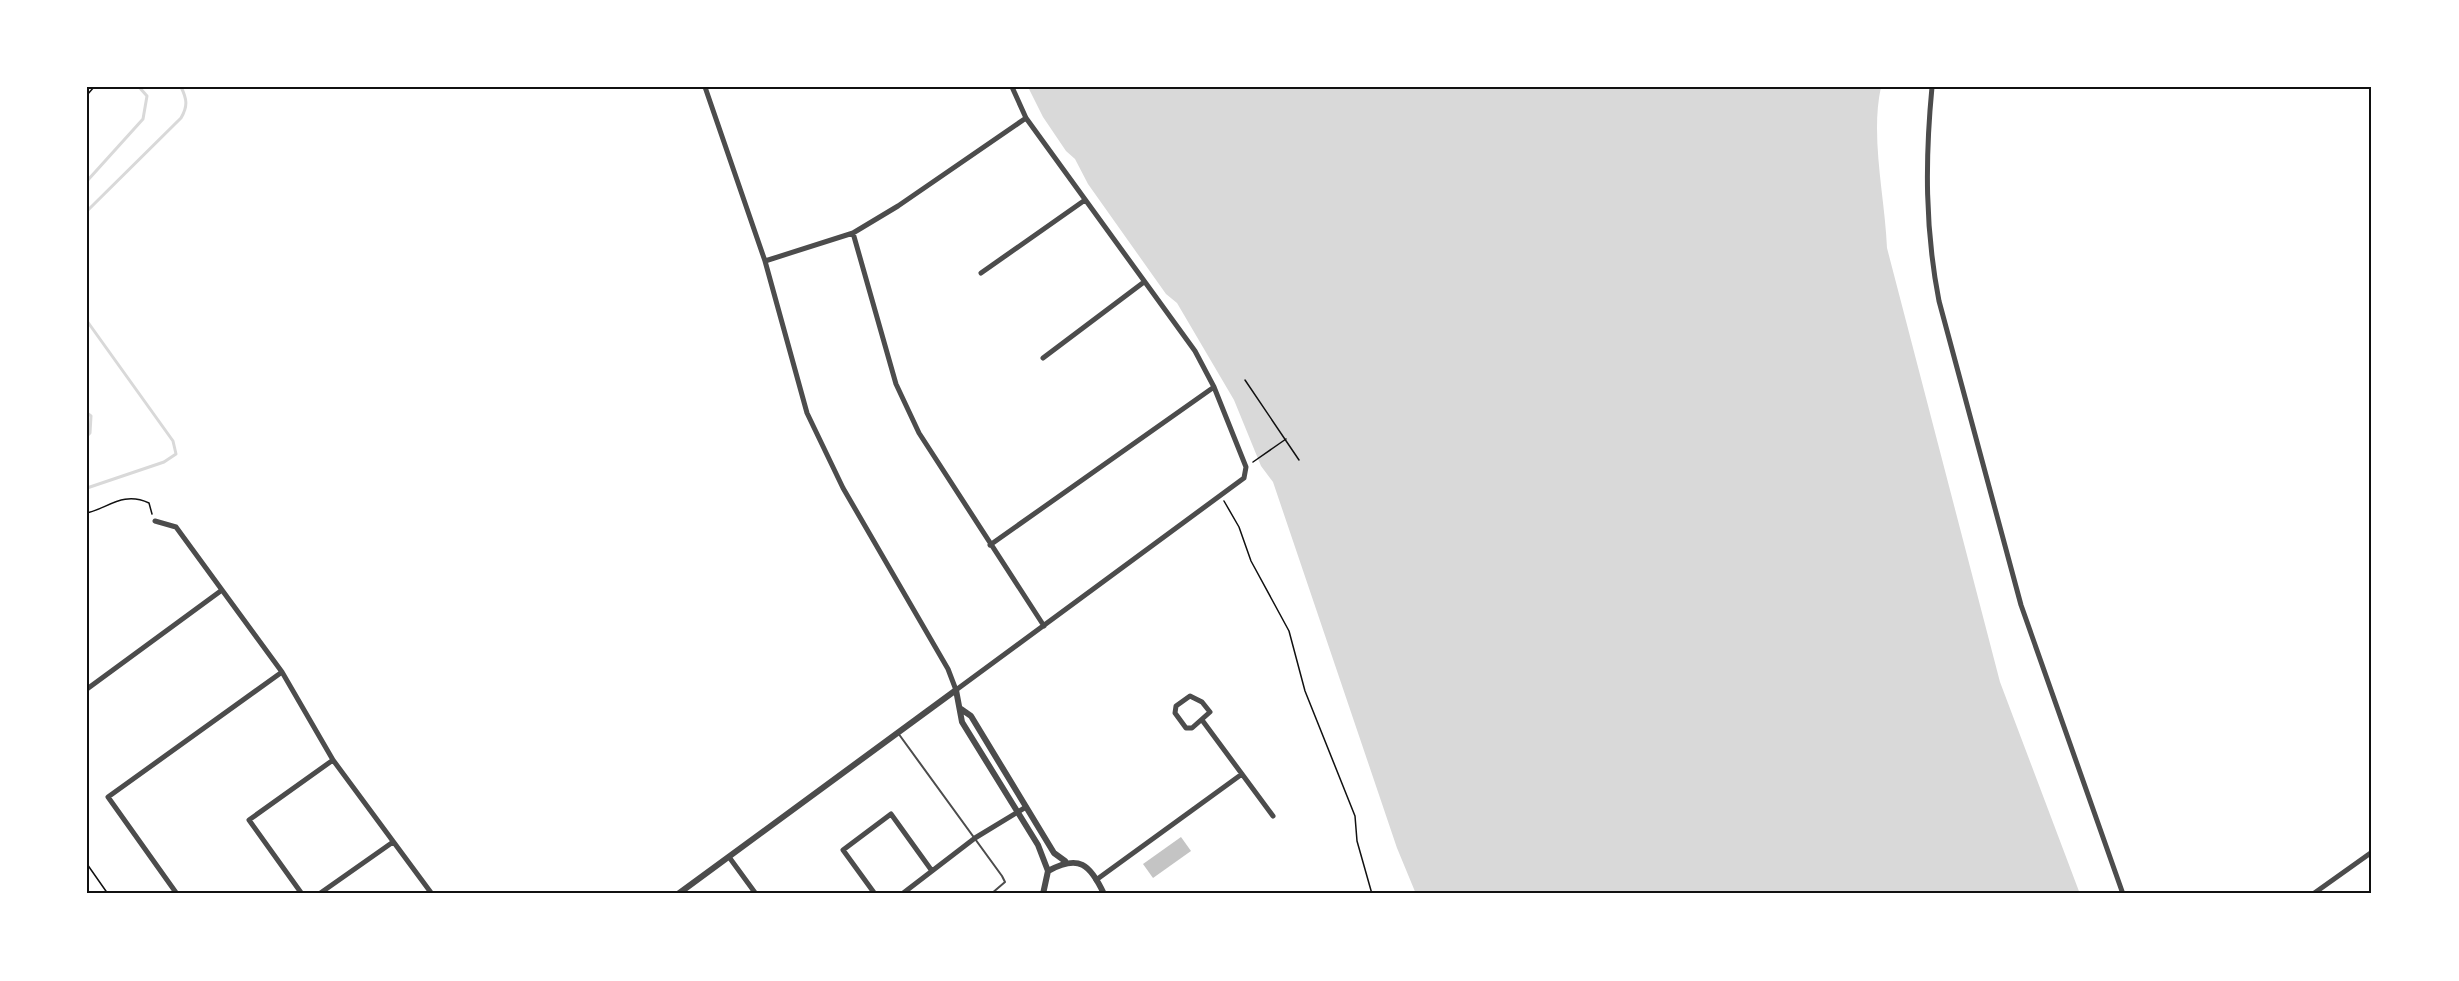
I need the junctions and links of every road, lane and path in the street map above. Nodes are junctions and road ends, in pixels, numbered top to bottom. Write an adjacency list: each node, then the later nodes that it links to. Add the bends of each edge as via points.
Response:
1 (94, 87): 5 (path)
2 (705, 87): 9 (street)
3 (1012, 87): 6 (street)
4 (1932, 87): 57 (street, via 1926,214 1939,301 2021,605)
5 (87, 95)
6 (1026, 118): 7 (street); 8 (street)
7 (1085, 200): 10 (street); 11 (street)
8 (853, 233): 9 (street); 21 (street, via 896,384 929,452)
9 (765, 261): 26 (street, via 807,412 822,448 948,669)
10 (981, 273)
11 (1144, 282): 12 (street); 14 (street, via 1181,330)
12 (1043, 358)
13 (1245, 380): 15 (path)
14 (1214, 387): 17 (street); 21 (street)
15 (1287, 439): 16 (path); 17 (path)
16 (1299, 460)
17 (1246, 467): 18 (street, via 1244,478)
18 (1221, 496): 23 (street); 56 (path, via 1287,625 1305,691 1354,816)
19 (87, 513): 20 (path, via 113,501 142,500 149,502)
20 (155, 521): 22 (street, via 176,528)
21 (990, 545): 23 (street)
22 (222, 590): 24 (street); 25 (street)
23 (1044, 626): 26 (street)
24 (282, 672): 30 (street); 45 (street, via 108,797)
25 (87, 689)
26 (956, 690): 27 (street); 29 (street)
27 (961, 709): 32 (street, via 971,716); 33 (street, via 962,722)
28 (1203, 720): 28 (street, via 1186,728 1175,713 1176,706 1190,696 1202,702 1210,712); 31 (street)
29 (898, 733): 35 (lane); 38 (street)
30 (333, 760): 36 (street); 46 (street, via 249,820)
31 (1242, 774): 34 (street); 43 (street)
32 (1026, 807): 33 (street); 39 (street, via 1054,854)
33 (1017, 812): 35 (street); 42 (street, via 1038,845)
34 (1273, 816)
35 (975, 838): 41 (street); 53 (lane, via 1005,882)
36 (393, 842): 47 (street); 48 (street)
37 (2372, 852): 58 (street)
38 (729, 857): 49 (street); 50 (street)
39 (1065, 861): 42 (street); 43 (street, via 1082,865)
40 (87, 864): 44 (path)
41 (932, 871): 51 (street, via 891,814 843,850); 52 (street)
42 (1048, 871): 54 (street)
43 (1096, 880): 55 (street)
44 (108, 894)
45 (177, 894)
46 (302, 894)
47 (319, 894)
48 (432, 894)
49 (678, 894)
50 (756, 894)
51 (875, 894)
52 (902, 894)
53 (991, 894)
54 (1043, 894)
55 (1104, 894)
56 (1372, 894)
57 (2123, 894)
58 (2313, 894)

